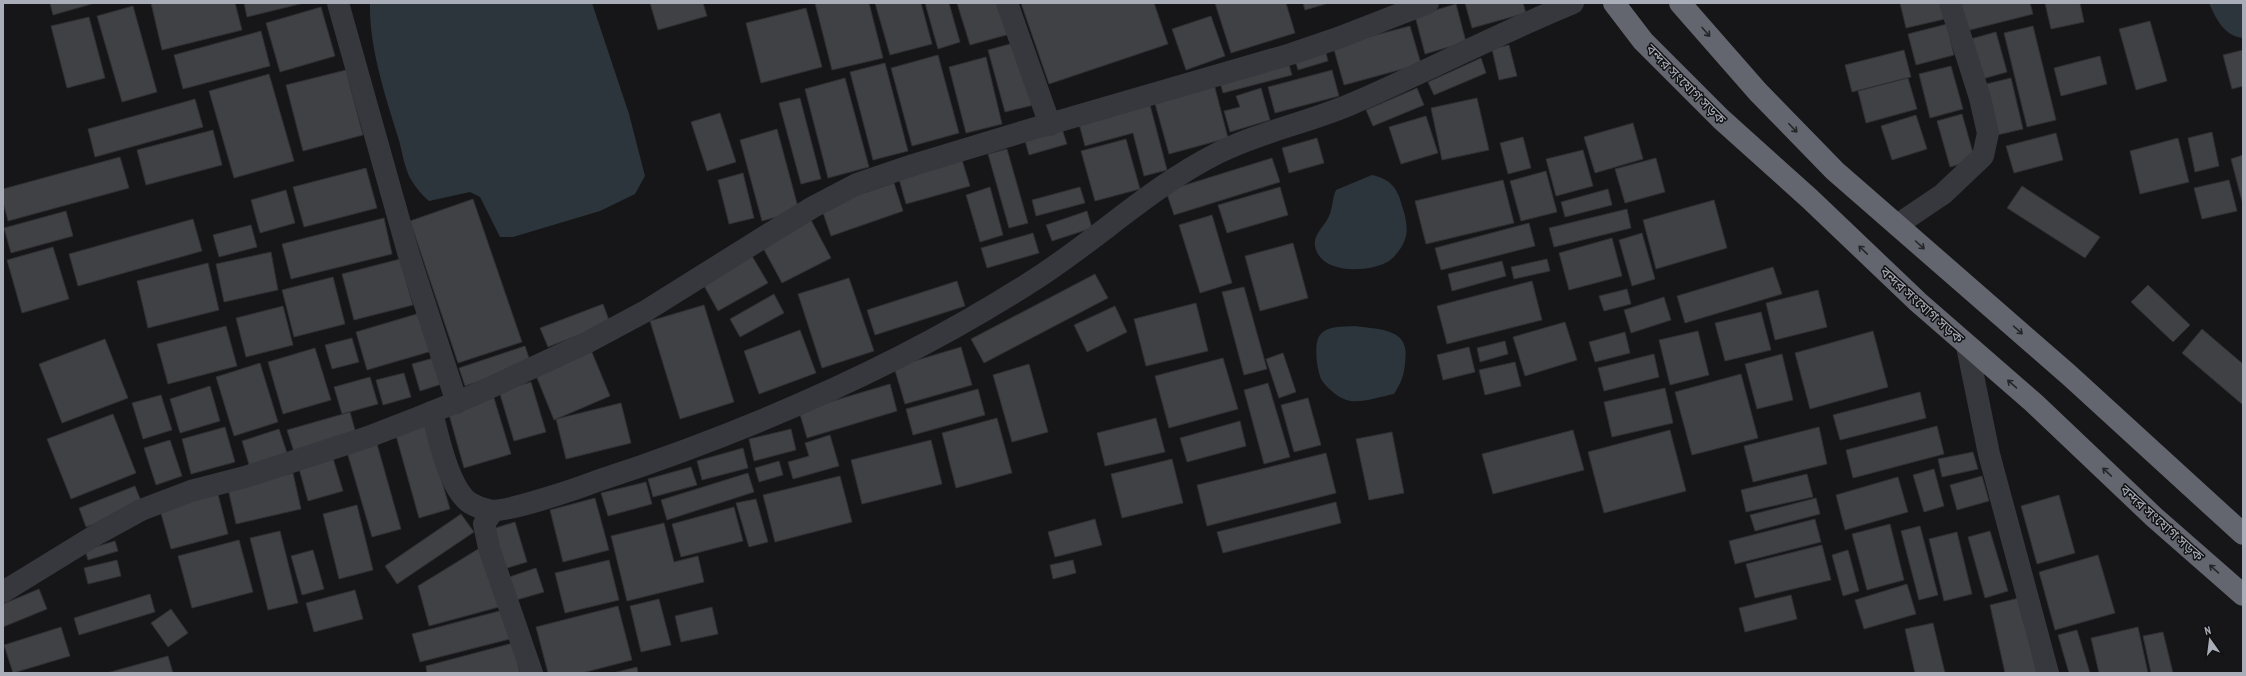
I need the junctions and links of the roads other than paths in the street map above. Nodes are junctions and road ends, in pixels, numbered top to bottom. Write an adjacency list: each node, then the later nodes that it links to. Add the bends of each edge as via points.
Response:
1 (338, 3): 11 (street, via 408,252)
2 (1007, 3): 8 (street)
3 (1428, 3): 8 (street, via 1290,54)
4 (1573, 3): 13 (street, via 1399,84 1339,109 1275,129 1218,153 1169,182 1038,278 972,318 853,379 705,444 572,490)
5 (1614, 3): 10 (highway, বন্দর সংযোগ সড়ক, one-way to 5, via 1721,119 1643,41)
6 (1680, 3): 9 (highway, one-way to 9, via 1758,92 1835,171)
7 (1950, 3): 9 (street, via 1980,98 1988,133 1983,156 1944,194)
8 (1050, 125): 11 (street, via 857,184 772,232 644,312 588,342)
9 (1897, 225): 14 (highway, one-way to 14, via 2069,375)
10 (1967, 346): 16 (highway, বন্দর সংযোগ সড়ক, one-way to 10, via 2154,517 2034,403); 18 (street, via 1989,454)
11 (457, 403): 12 (street)
12 (432, 412): 13 (street, via 452,479 468,502); 15 (street, via 368,437 245,477 191,491 141,510)
13 (493, 512): 17 (street, via 484,524 489,548)
14 (2243, 534)
15 (3, 592)
16 (2243, 595)
17 (532, 673)
18 (2048, 673)

